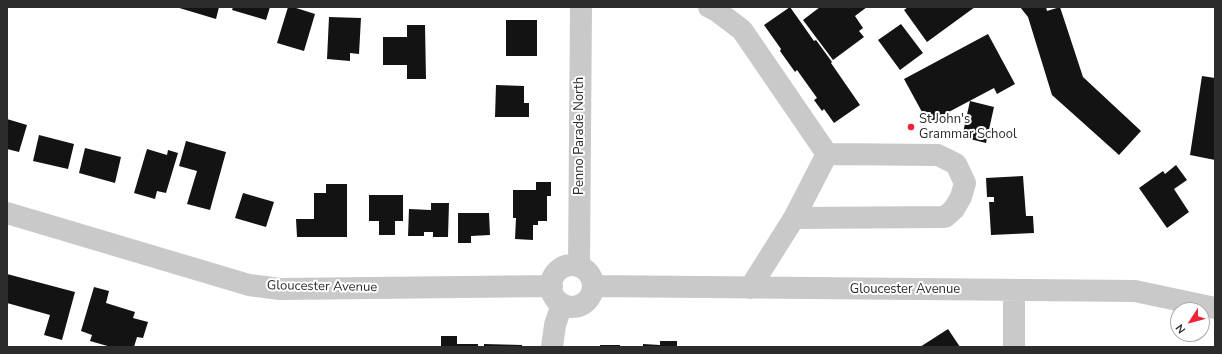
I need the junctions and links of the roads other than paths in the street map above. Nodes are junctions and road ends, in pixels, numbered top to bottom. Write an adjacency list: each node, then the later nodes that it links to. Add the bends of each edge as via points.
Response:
1 (581, 7): 6 (street, Penno Parade North)
2 (709, 7): 3 (street, via 742,30)
3 (827, 154): 5 (street); 5 (street, via 938,155 956,164 965,183 954,209 945,217)
4 (7, 213): 10 (street, Gloucester Avenue, via 249,285 280,289)
5 (794, 218): 8 (street)
6 (579, 266): 7 (street, via 589,274); 10 (street, via 572,265 560,269 552,280)
7 (593, 286): 8 (street, Gloucester Avenue); 10 (street, via 583,304 569,306)
8 (750, 288): 9 (street, Gloucester Avenue)
9 (1014, 290): 11 (street, Gloucester Avenue, via 1135,291); 13 (street)
10 (557, 295): 12 (street)
11 (1215, 308)
12 (552, 347)
13 (1014, 347)

